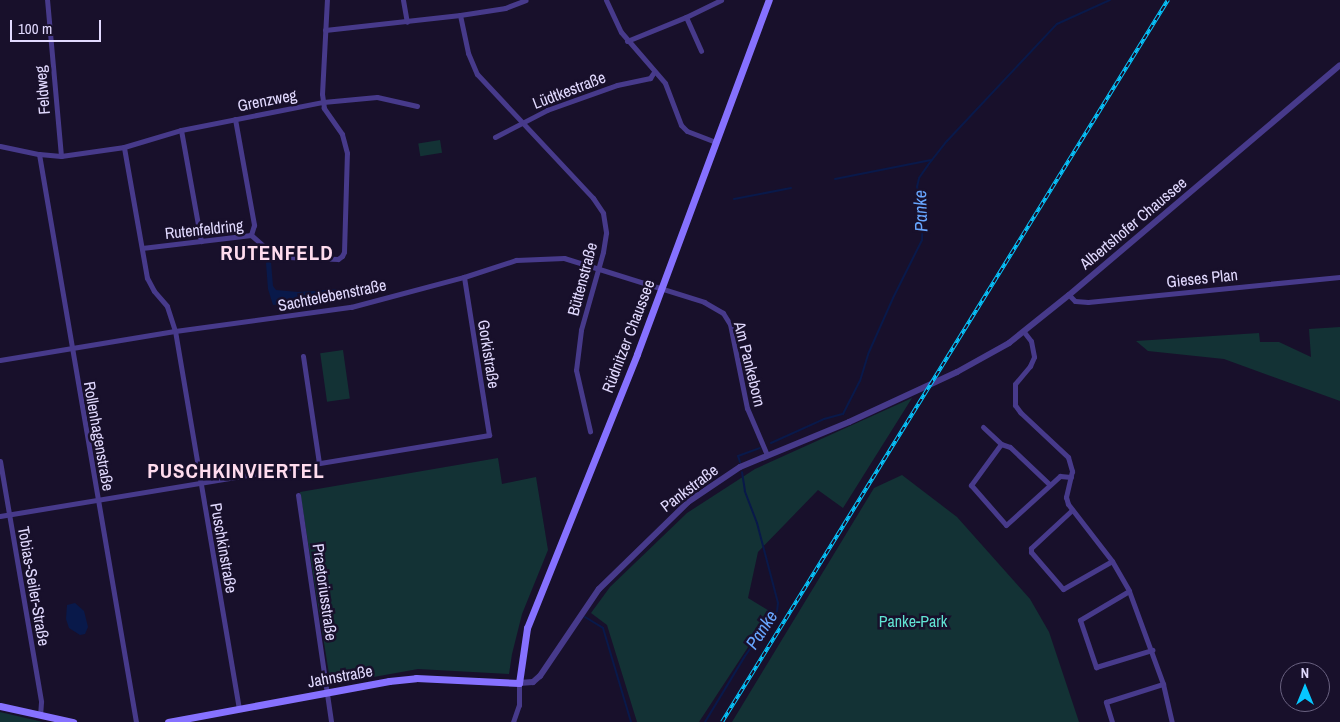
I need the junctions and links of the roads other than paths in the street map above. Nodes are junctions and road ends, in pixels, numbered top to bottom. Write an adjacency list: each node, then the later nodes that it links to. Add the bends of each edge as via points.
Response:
1 (47, 0): 26 (street, Feldweg)
2 (327, 0): 11 (street)
3 (403, 0): 10 (street)
4 (526, 0): 8 (street, via 505,8)
5 (606, 0): 12 (street)
6 (721, 0): 9 (street)
7 (770, 0): 22 (main road, Rüdnitzer Chaussee)
8 (460, 15): 10 (street); 19 (street, Büttenstraße, via 472,64 488,87)
9 (686, 17): 12 (street); 13 (street)
10 (407, 22): 11 (street)
11 (325, 30): 16 (street)
12 (627, 41): 15 (street)
13 (701, 51)
14 (1340, 65): 34 (street, Albertshofer Chaussee)
15 (654, 72): 19 (street, Lüdtkestraße, via 650,78 572,100); 22 (street, via 665,83 683,128)
16 (323, 102): 17 (street, Grenzweg, via 377,97); 18 (street, Grenzweg); 27 (street, Rutenfeldring, via 328,116 342,134 347,153 342,256 288,257 267,248)
17 (417, 106)
18 (235, 119): 20 (street, Grenzweg); 27 (street, via 254,225)
19 (523, 122): 21 (street, Lüdtkestraße); 30 (street, Büttenstraße, via 594,198 603,212 606,233)
20 (181, 130): 24 (street, Grenzweg); 28 (street)
21 (494, 137)
22 (715, 142): 33 (main road, Rüdnitzer Chaussee)
23 (0, 146): 25 (street)
24 (124, 147): 26 (street, Grenzweg); 29 (street)
25 (39, 154): 26 (street); 37 (street, Rollenhagenstraße)
26 (61, 156)
27 (251, 235): 28 (street, Rutenfeldring)
28 (201, 241): 29 (street, Rutenfeldring)
29 (142, 248): 35 (street, via 147,278 167,306)
30 (599, 269): 31 (street, Sachtelebenstraße, via 564,258 536,258 501,264); 33 (street, Sachtelebenstraße); 42 (street, Büttenstraße, via 581,330 576,370)
31 (464, 277): 35 (street, Sachtelebenstraße, via 350,306); 46 (street, Gorkistraße, via 490,435)
32 (1340, 277): 34 (street, Gieses Plan, via 1088,302 1075,301)
33 (661, 289): 44 (street, Am Pankeborn, via 714,306 723,313 730,324 747,408); 58 (main road, Rüdnitzer Chaussee, via 527,628)
34 (1069, 295): 36 (street, Albertshofer Chaussee)
35 (175, 331): 37 (street, Sachtelebenstraße); 48 (street, Puschkinstraße)
36 (1024, 332): 40 (street, Albertshofer Chaussee, via 996,351); 47 (street, via 1031,341 1034,357 1015,384 1015,405 1068,457 1072,466)
37 (73, 348): 39 (street, Sachtelebenstraße); 51 (street, Rollenhagenstraße)
38 (303, 356): 46 (street)
39 (0, 360)
40 (931, 384): 44 (street, Pankstraße)
41 (983, 427): 43 (street)
42 (590, 431)
43 (1001, 444): 49 (street, via 1010,447); 49 (street, via 972,485 1006,525)
44 (767, 455): 58 (street, Pankstraße, via 740,467 674,514 599,589 540,676 533,682)
45 (0, 461): 53 (street, Tobias-Seiler-Straße)
46 (319, 463): 48 (street)
47 (1071, 478): 49 (street, via 1060,476); 52 (street, via 1066,497)
48 (200, 482): 51 (street); 62 (street, Puschkinstraße)
49 (1049, 484)
50 (298, 495): 60 (street, Praetoriusstraße)
51 (97, 498): 53 (street); 65 (street, Rollenhagenstraße)
52 (1072, 510): 55 (street); 55 (street, via 1031,548 1031,552 1062,589)
53 (9, 514): 54 (street); 63 (street, Tobias-Seiler-Straße, via 41,702)
54 (0, 516)
55 (1112, 561): 56 (street)
56 (1129, 591): 57 (street); 57 (street, via 1080,620 1096,667)
57 (1152, 650): 59 (street)
58 (519, 683): 60 (main road, Jahnstraße, via 416,678); 68 (street, via 519,706)
59 (1163, 684): 69 (street, via 1106,702); 70 (street)
60 (327, 692): 62 (main road, Jahnstraße); 67 (street, Praetoriusstraße)
61 (0, 706): 63 (main road)
62 (239, 709): 66 (main road, Jahnstraße)
63 (40, 715): 64 (main road)
64 (73, 722)
65 (136, 722)
66 (168, 722)
67 (332, 722)
68 (513, 722)
69 (1112, 722)
70 (1172, 722)

